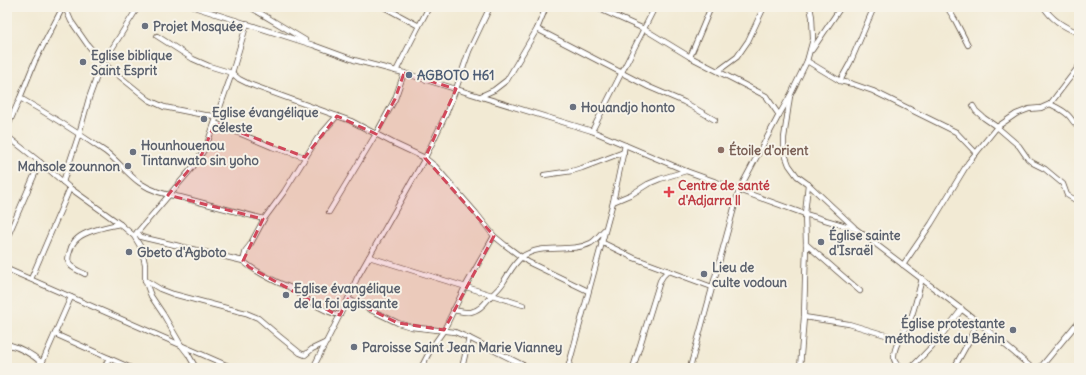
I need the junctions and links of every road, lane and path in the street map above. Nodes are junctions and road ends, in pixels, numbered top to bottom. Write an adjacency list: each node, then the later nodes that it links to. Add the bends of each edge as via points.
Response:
1 (64, 7): 30 (street, via 87,44); 41 (street, via 35,61)
2 (138, 7): 30 (street)
3 (194, 7): 19 (street)
4 (250, 7): 25 (street)
5 (384, 7): 20 (street)
6 (429, 7): 20 (street)
7 (490, 7): 38 (street)
8 (546, 7): 21 (street)
9 (595, 7): 18 (street)
10 (655, 7): 22 (street)
11 (711, 7): 28 (street)
12 (764, 7): 33 (street, via 748,41 737,57)
13 (810, 7): 27 (street, via 813,28)
14 (842, 7): 27 (street)
15 (874, 7): 37 (street)
16 (947, 7): 26 (street)
17 (1044, 7): 23 (street, via 1061,24)
18 (602, 9): 22 (street)
19 (248, 24): 25 (street); 34 (street)
20 (419, 26): 32 (street)
21 (537, 29): 36 (street); 39 (street, via 507,80)
22 (644, 29): 28 (street); 36 (street)
23 (1079, 33)
24 (157, 36): 34 (street, via 193,59)
25 (313, 45): 32 (street, via 354,60)
26 (968, 45)
27 (810, 53): 29 (street)
28 (690, 57): 33 (street)
29 (807, 61): 37 (street); 40 (street)
30 (103, 62): 45 (street, via 149,100 164,107); 53 (street)
31 (1079, 66): 42 (street)
32 (396, 71): 35 (street)
33 (718, 71): 44 (street, via 766,96)
34 (232, 73): 45 (street); 46 (street, via 239,80)
35 (404, 73): 38 (street); 54 (street, via 395,99)
36 (621, 73): 47 (street, via 684,102); 52 (street)
37 (840, 81): 58 (street, via 874,91 956,132)
38 (456, 89): 39 (street); 60 (street)
39 (481, 96): 52 (street)
40 (790, 96): 44 (street); 65 (street, via 784,138 786,158 797,176)
41 (20, 98): 51 (street); 53 (street)
42 (1050, 104): 49 (street, via 1016,114); 50 (street, via 1066,113)
43 (973, 106): 49 (street)
44 (779, 115): 67 (street)
45 (217, 116): 48 (street)
46 (337, 116): 54 (street); 59 (street)
47 (715, 120)
48 (215, 123): 59 (street, via 272,147); 68 (street, via 202,154)
49 (997, 127): 58 (street); 70 (street, via 1019,146 1028,159 1063,184 1067,195)
50 (1079, 127)
51 (7, 128)
52 (592, 131): 56 (street)
53 (79, 134): 64 (street); 68 (street, via 108,154 139,182)
54 (376, 134): 60 (street); 71 (street)
55 (7, 136): 61 (street)
56 (625, 145): 57 (street); 62 (street)
57 (624, 152): 63 (street, via 582,168); 69 (street)
58 (976, 153): 85 (street)
59 (305, 157): 73 (street)
60 (425, 158): 78 (street, via 435,166); 82 (street)
61 (40, 162): 64 (street); 79 (street)
62 (686, 171): 67 (street); 69 (street, via 648,184)
63 (544, 175)
64 (63, 182): 66 (street)
65 (808, 184): 72 (street); 76 (street)
66 (70, 188): 74 (street); 90 (street)
67 (739, 190): 72 (street); 93 (street)
68 (168, 195): 73 (street); 77 (street)
69 (613, 202): 75 (street)
70 (1079, 202)
71 (329, 212)
72 (805, 214): 76 (street); 81 (street)
73 (264, 219): 84 (street, via 246,250)
74 (120, 224): 77 (street); 88 (street, via 82,235 76,240 70,250 68,262 70,266)
75 (605, 228): 80 (street); 83 (street, via 592,242 535,251)
76 (856, 229): 85 (street)
77 (135, 234): 84 (street); 91 (street, via 145,264)
78 (494, 236): 83 (street); 92 (street)
79 (7, 238)
80 (602, 242): 87 (street); 94 (street)
81 (806, 244): 95 (street); 103 (street)
82 (368, 257): 92 (street); 98 (street)
83 (521, 257): 94 (street); 96 (street)
84 (243, 261): 102 (street, via 249,267 287,286 312,304)
85 (903, 265): 89 (street)
86 (7, 269): 90 (street)
87 (668, 271): 93 (street); 124 (street, via 660,281)
88 (85, 274)
89 (922, 278): 100 (street); 109 (street, via 913,314)
90 (31, 279): 97 (street)
91 (145, 280): 110 (street, via 173,294 258,318 305,355); 112 (street, via 151,296)
92 (465, 287): 96 (street); 101 (street)
93 (712, 288): 125 (street)
94 (588, 291): 123 (street)
95 (860, 291)
96 (492, 295): 99 (street); 101 (street, via 484,306 474,312)
97 (71, 297): 107 (street); 112 (street)
98 (348, 299): 102 (street); 106 (street, via 398,323)
99 (522, 305)
100 (962, 309): 104 (street); 128 (street)
101 (453, 310): 106 (street)
102 (340, 316): 110 (street)
103 (804, 317): 109 (street, via 849,324); 126 (street)
104 (978, 321): 129 (street); 130 (street)
105 (1079, 321): 131 (street)
106 (444, 330): 108 (street); 120 (street)
107 (55, 334): 113 (street); 114 (street)
108 (469, 338): 121 (street); 122 (street)
109 (899, 339): 127 (street, via 894,362)
110 (327, 342): 119 (street)
111 (7, 344): 114 (street, via 33,355)
112 (180, 345): 117 (street); 118 (street)
113 (109, 358): 115 (street); 116 (street)
114 (41, 365)
115 (104, 368)
116 (131, 368)
117 (196, 368)
118 (233, 368)
119 (313, 368)
120 (421, 368)
121 (462, 368)
122 (529, 368)
123 (568, 368)
124 (633, 368)
125 (690, 368)
126 (800, 368)
127 (901, 368)
128 (911, 368)
129 (954, 368)
130 (1032, 368)
131 (1040, 368)

